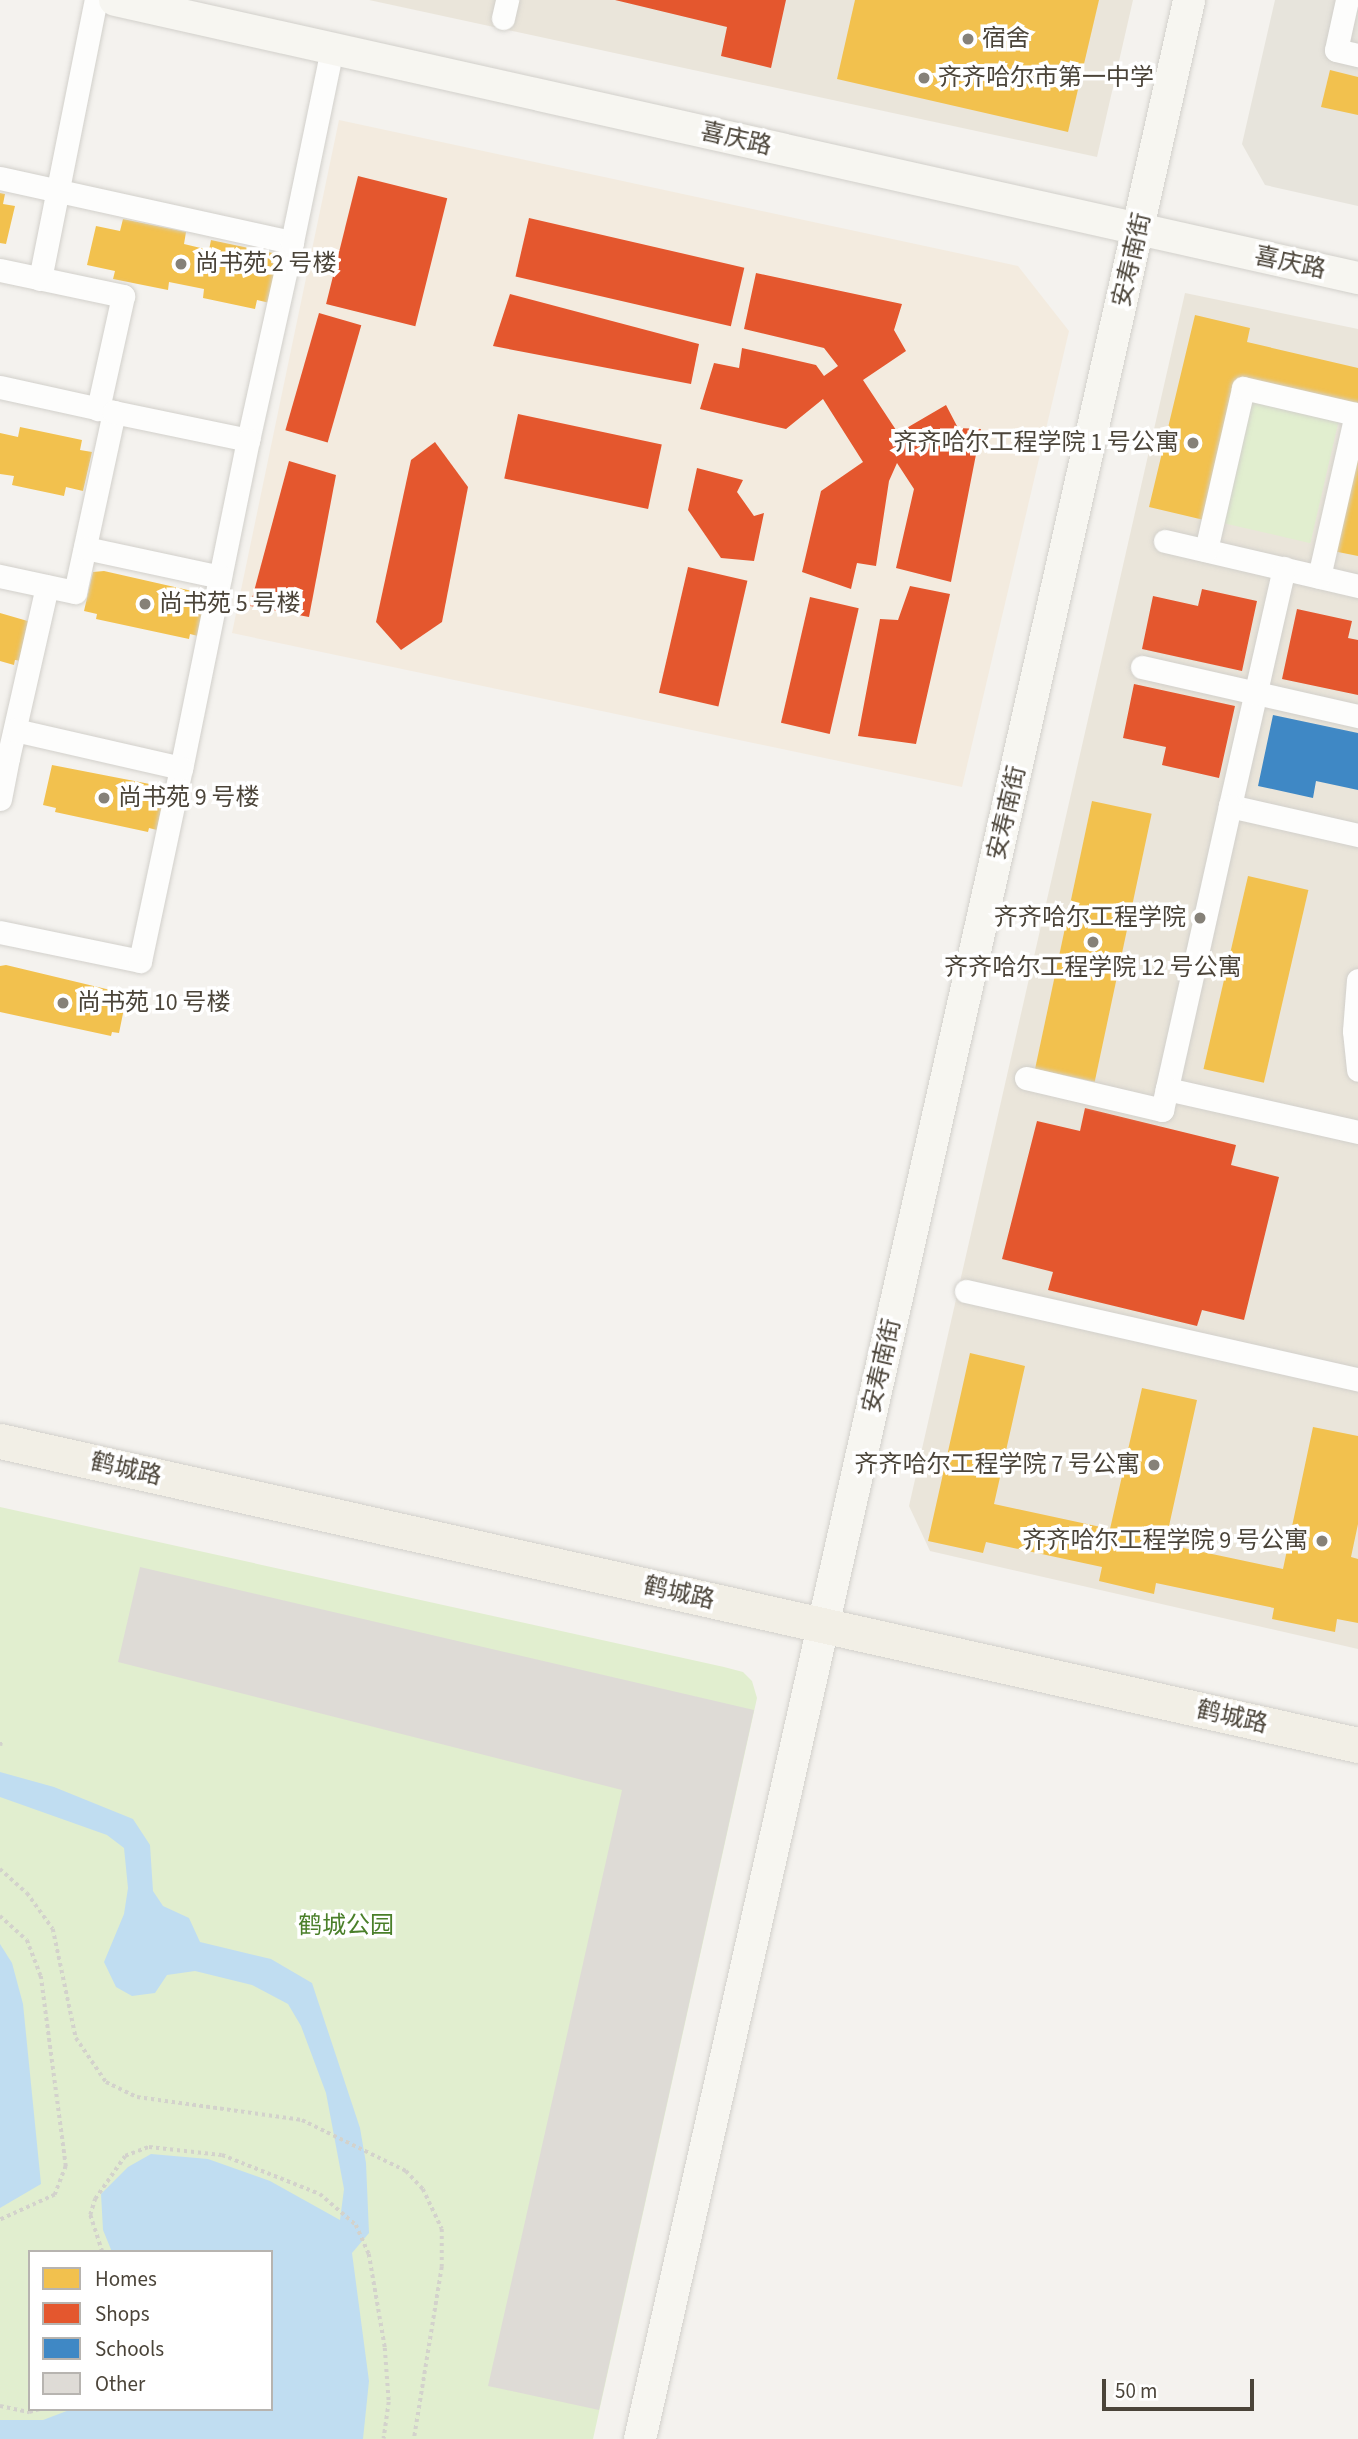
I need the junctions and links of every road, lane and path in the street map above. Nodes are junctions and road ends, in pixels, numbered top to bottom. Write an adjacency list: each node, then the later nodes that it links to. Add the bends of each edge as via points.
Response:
1 (96, 0): 8 (street)
2 (115, 0): 5 (street, 喜庆路)
3 (1189, 0): 9 (street, 安寿南街)
4 (1347, 0): 6 (street, via 1336,50)
5 (332, 48): 9 (street, 喜庆路); 10 (street)
6 (1358, 55)
7 (0, 178): 8 (street)
8 (58, 191): 10 (street); 13 (street)
9 (1139, 229): 12 (street, 喜庆路); 44 (street, 安寿南街)
10 (292, 242): 16 (street)
11 (0, 270): 13 (street)
12 (1358, 278)
13 (40, 279): 15 (street, via 123,296)
14 (0, 387): 15 (street)
15 (106, 410): 16 (street); 18 (street)
16 (248, 440): 22 (street)
17 (1165, 541): 19 (street)
18 (85, 548): 22 (street); 24 (street, via 75,592)
19 (1206, 550): 20 (street); 23 (street, via 1243,388 1356,414)
20 (1284, 569): 23 (street); 27 (street)
21 (0, 576): 24 (street)
22 (220, 577): 31 (street)
23 (1319, 577): 25 (street)
24 (47, 586): 29 (street)
25 (1358, 586)
26 (1142, 667): 27 (street)
27 (1256, 693): 28 (street); 33 (street)
28 (1358, 716)
29 (15, 730): 30 (street); 31 (street)
30 (4, 757): 32 (street)
31 (181, 768): 35 (street, via 140,961)
32 (0, 799)
33 (1230, 806): 34 (street); 39 (street)
34 (1358, 835)
35 (0, 932)
36 (1358, 980): 37 (street, via 1354,1031)
37 (1358, 1070)
38 (1026, 1078): 39 (street, via 1162,1110)
39 (1167, 1089): 40 (street)
40 (1358, 1132)
41 (966, 1291): 42 (street)
42 (1358, 1379)
43 (0, 1441): 44 (main road, 鹤城路)
44 (824, 1626): 46 (main road, 鹤城路); 56 (street, 安寿南街)
45 (1, 1740): 47 (path)
46 (1358, 1745)
47 (0, 1746)
48 (0, 1869): 55 (path, via 27,1892 53,1929 76,2038 106,2082 137,2097 302,2120 406,2171 423,2189 442,2228 442,2267)
49 (0, 1916): 50 (path, via 27,1940 41,1976 66,2166 55,2195)
50 (0, 2220)
51 (101, 2250): 54 (path, via 90,2215 95,2199 125,2156 149,2147 222,2155 320,2194 356,2225 366,2246 385,2348 388,2402)
52 (0, 2406): 53 (path)
53 (33, 2411)
54 (384, 2439)
55 (414, 2439)
56 (640, 2439)

